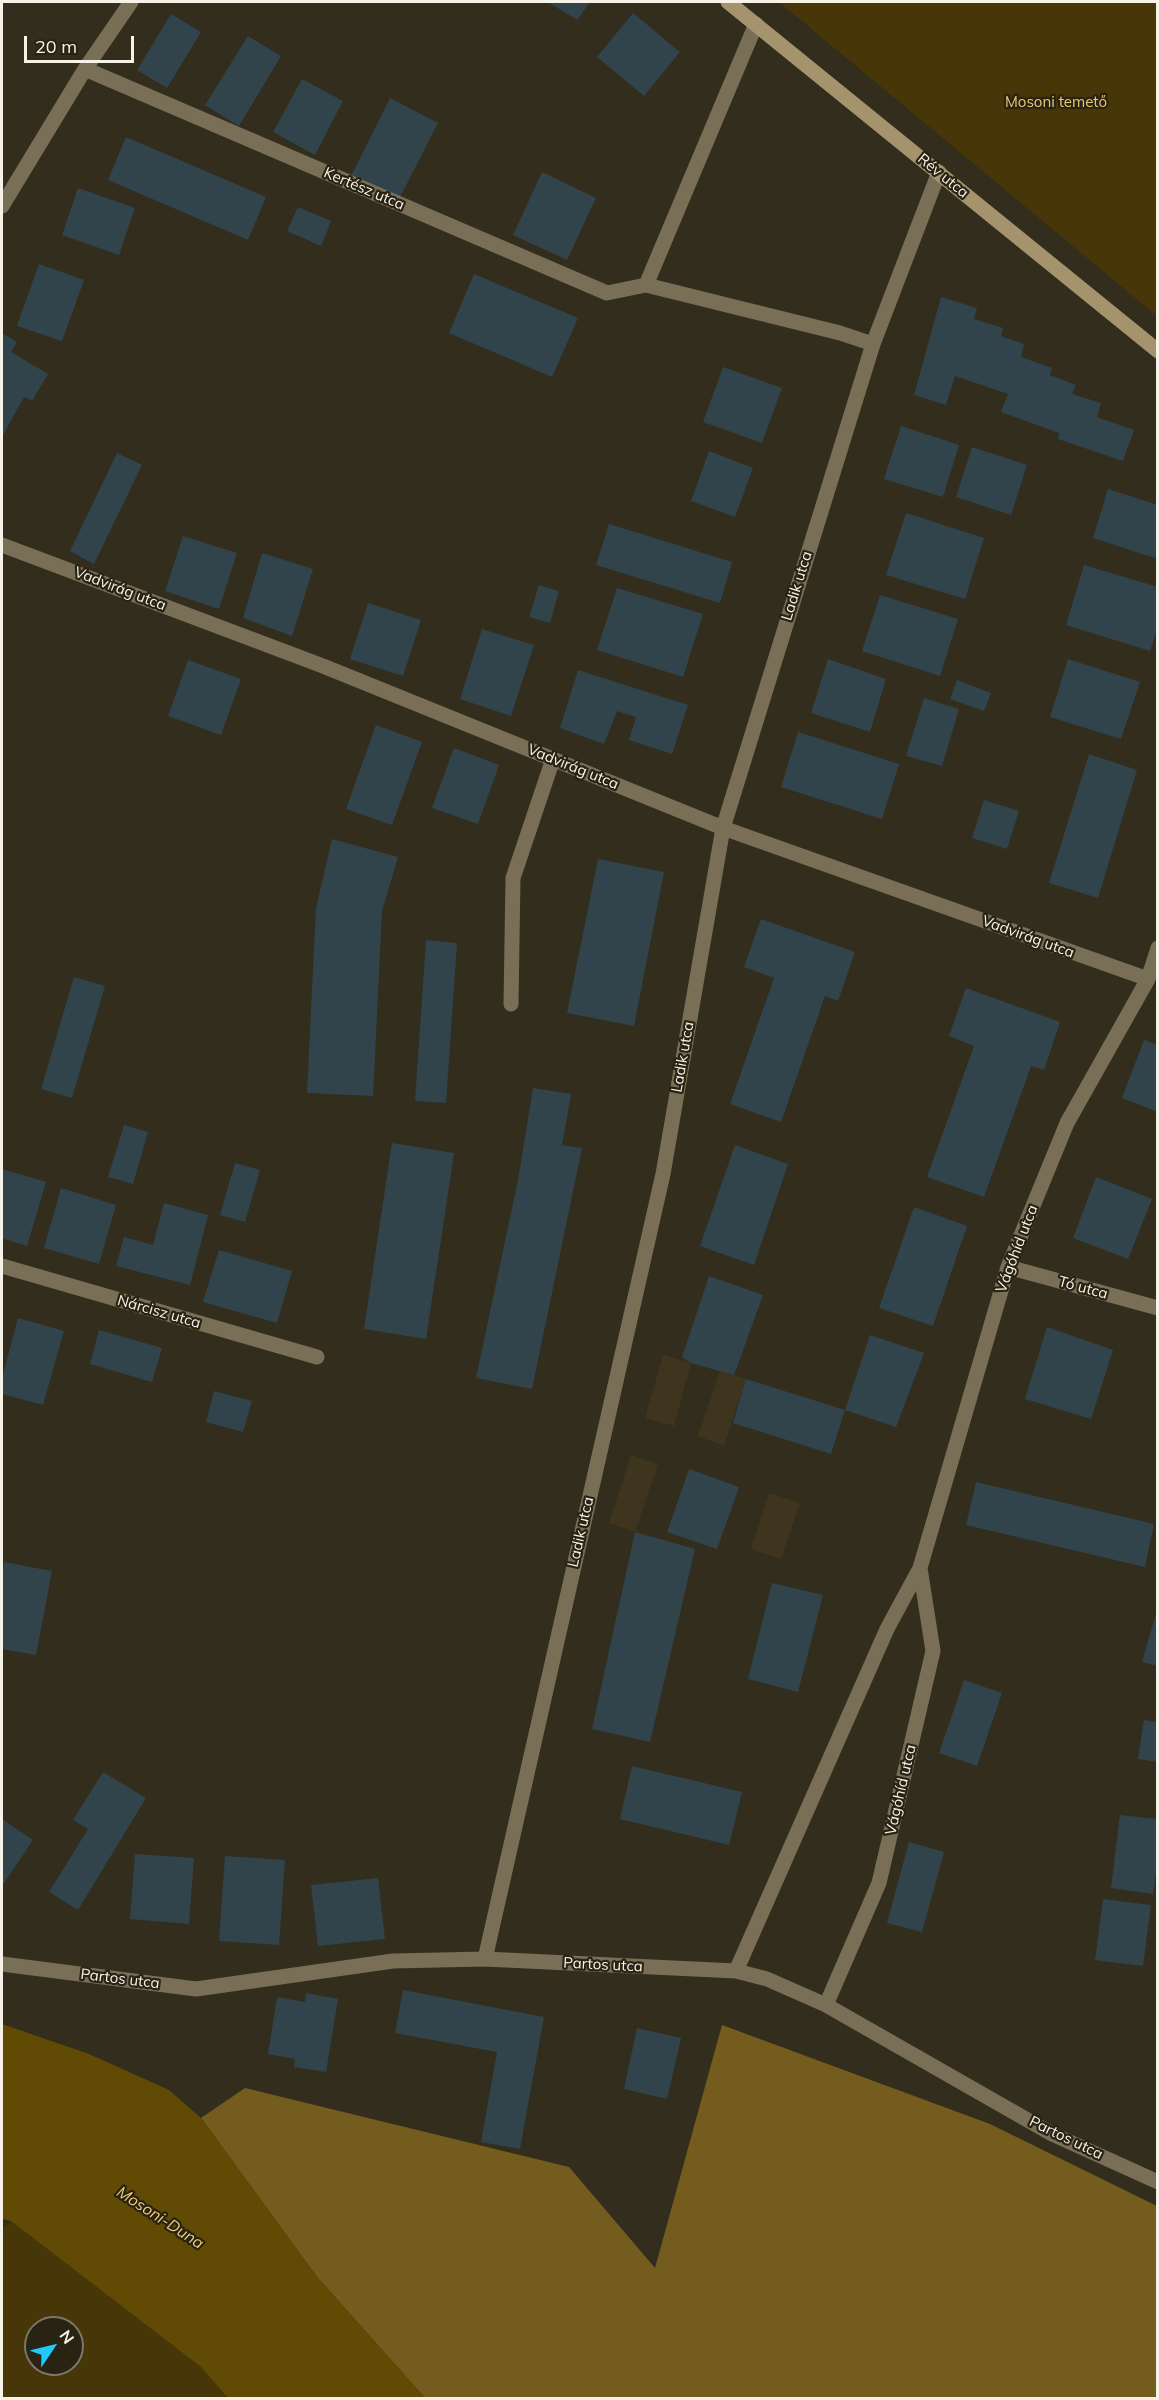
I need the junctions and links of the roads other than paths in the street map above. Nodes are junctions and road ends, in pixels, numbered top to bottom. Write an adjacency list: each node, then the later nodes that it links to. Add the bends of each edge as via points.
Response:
1 (131, 2): 4 (street)
2 (728, 2): 3 (main road, Rév utca)
3 (756, 24): 5 (main road, Rév utca); 7 (street)
4 (85, 69): 6 (street); 7 (street, Kertész utca, via 607,293)
5 (939, 172): 8 (street, Ladik utca); 9 (main road, Rév utca)
6 (2, 206)
7 (646, 285): 8 (street, Kertész utca)
8 (873, 344): 12 (street, Ladik utca)
9 (1158, 351)
10 (2, 545): 11 (street, Vadvirág utca, via 324,666)
11 (553, 759): 12 (street, Vadvirág utca); 15 (street, via 513,878)
12 (723, 828): 14 (street, Vadvirág utca); 21 (street, Ladik utca, via 663,1174)
13 (1158, 948): 14 (street, Vágóhíd utca)
14 (1148, 980): 17 (street, Vágóhíd utca, via 1067,1124)
15 (511, 1004)
16 (2, 1266): 19 (street, Nárcisz utca)
17 (1008, 1268): 18 (street, Tó utca); 20 (street, Vágóhíd utca)
18 (1158, 1308)
19 (317, 1357)
20 (920, 1568): 23 (street, Vágóhíd utca, via 887,1629); 24 (street, Vágóhíd utca, via 933,1652 879,1883)
21 (485, 1959): 22 (street, Partos utca, via 393,1961 195,1989); 23 (street, Partos utca)
22 (2, 1964)
23 (736, 1971): 24 (street, Partos utca, via 767,1979)
24 (826, 2005): 25 (street, Partos utca, via 1052,2134)
25 (1158, 2182)

